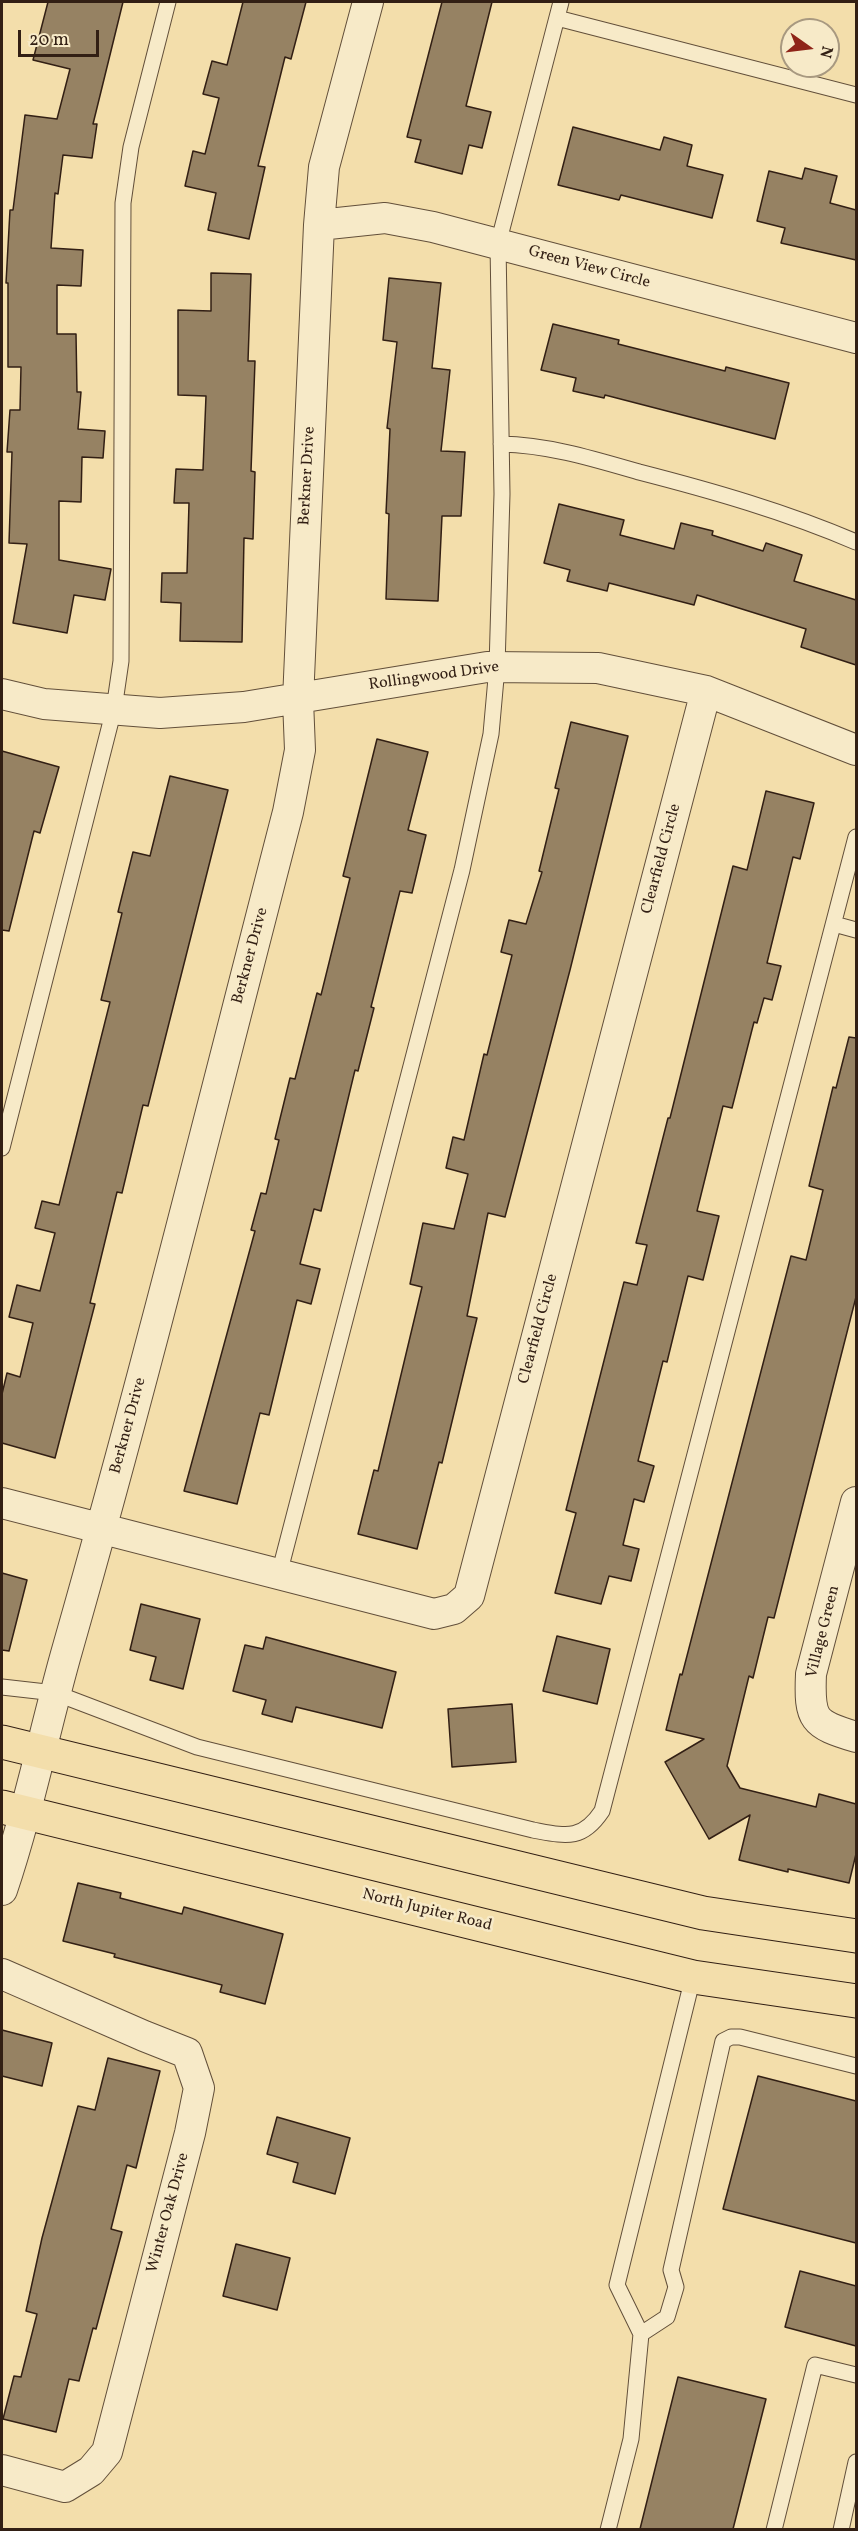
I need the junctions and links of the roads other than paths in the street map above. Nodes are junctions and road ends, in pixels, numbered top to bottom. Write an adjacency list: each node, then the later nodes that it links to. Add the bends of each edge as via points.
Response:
1 (168, 2): 15 (lane, via 134,136 123,203 121,661)
2 (368, 2): 6 (street, Berkner Drive, via 324,167)
3 (561, 2): 4 (lane)
4 (557, 18): 5 (lane); 7 (lane)
5 (856, 95)
6 (319, 225): 7 (street, Green View Circle, via 385,219 433,226); 14 (street, Berkner Drive)
7 (498, 244): 8 (street, Green View Circle); 9 (lane)
8 (856, 338)
9 (501, 444): 10 (lane, via 529,444 662,478 808,521); 11 (lane)
10 (856, 542)
11 (497, 667): 12 (street, Rollingwood Drive, via 598,668); 14 (street, Rollingwood Drive, via 387,682); 24 (lane, via 491,734 462,870)
12 (706, 691): 16 (street, Rollingwood Drive); 24 (street, Clearfield Circle, via 469,1596 454,1609 434,1614)
13 (2, 694): 15 (street, Rollingwood Drive, via 44,704)
14 (298, 700): 15 (street, Rollingwood Drive, via 160,713); 23 (street, Berkner Drive, via 300,750 288,812)
15 (114, 709): 20 (lane)
16 (856, 750)
17 (856, 837): 18 (lane)
18 (834, 924): 19 (lane); 26 (lane, via 602,1811 589,1828 570,1835 533,1830 197,1748)
19 (856, 930)
20 (2, 1148)
21 (856, 1502): 27 (street, Village Green, via 811,1674 810,1701 815,1718 829,1729)
22 (2, 1503): 23 (street, Clearfield Circle)
23 (102, 1529): 24 (street, Clearfield Circle); 26 (street, Berkner Drive)
24 (279, 1574)
25 (2, 1687): 26 (lane)
26 (55, 1693): 29 (street, Berkner Drive)
27 (856, 1737)
28 (2, 1742): 29 (main road)
29 (40, 1752): 30 (street, Berkner Drive); 32 (main road, via 703,1913)
30 (14, 1810): 31 (street, Berkner Drive); 34 (main road, North Jupiter Road)
31 (2, 1890)
32 (856, 1936)
33 (2, 1974): 40 (street, Winter Oak Drive, via 187,2053 200,2088 107,2452 91,2471 65,2487)
34 (693, 1977): 35 (main road, North Jupiter Road); 37 (lane, via 617,2285)
35 (856, 2001)
36 (856, 2066): 37 (lane, via 740,2037 723,2041 671,2270 676,2287 667,2317)
37 (641, 2334): 41 (lane, via 631,2439)
38 (856, 2375): 42 (lane, via 815,2365)
39 (856, 2462): 43 (lane)
40 (2, 2470)
41 (608, 2529)
42 (774, 2529)
43 (840, 2529)

